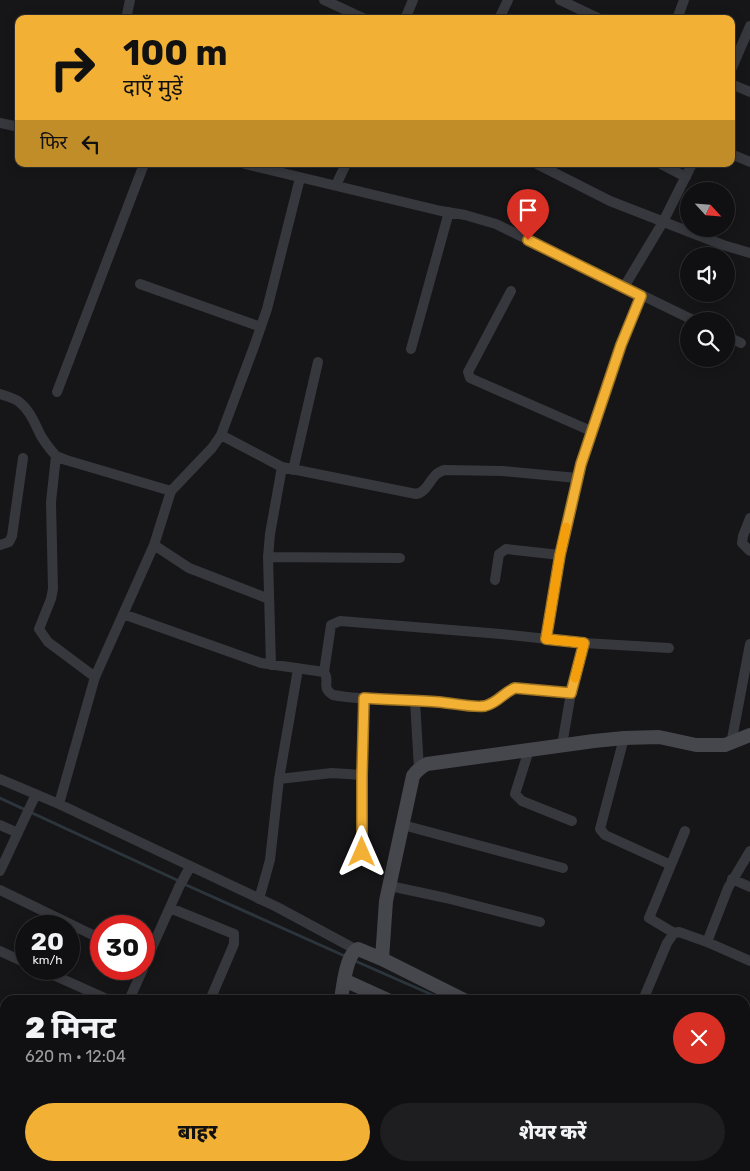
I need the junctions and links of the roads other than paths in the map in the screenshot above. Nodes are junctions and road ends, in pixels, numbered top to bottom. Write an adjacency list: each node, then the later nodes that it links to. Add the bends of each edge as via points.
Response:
1 (130, 0): 7 (street)
2 (324, 0): 8 (street)
3 (413, 0): 9 (street)
4 (508, 0): 10 (street)
5 (560, 0): 11 (street)
6 (684, 0): 12 (street)
7 (127, 15)
8 (356, 15)
9 (407, 15)
10 (501, 15)
11 (592, 15)
12 (678, 15)
13 (750, 26): 14 (street)
14 (735, 61)
15 (735, 86): 16 (street)
16 (750, 92)
17 (0, 123): 18 (street)
18 (15, 126)
19 (735, 156): 20 (street)
20 (750, 162)
21 (143, 167): 43 (street)
22 (257, 167): 28 (street)
23 (345, 167): 29 (street)
24 (542, 167): 31 (street, via 610,201)
25 (667, 167): 27 (street)
26 (691, 167): 27 (street)
27 (686, 177): 31 (street)
28 (300, 178): 29 (street); 38 (street)
29 (336, 186): 30 (street)
30 (449, 212): 34 (street, via 496,224); 41 (street)
31 (663, 222): 32 (street); 34 (street)
32 (750, 253)
33 (140, 284): 38 (street)
34 (624, 287): 36 (street)
35 (512, 291): 45 (street, via 468,372 470,378)
36 (641, 296): 37 (street); 45 (street)
37 (680, 314)
38 (261, 327): 46 (street)
39 (735, 340): 40 (street)
40 (741, 343)
41 (411, 349)
42 (318, 362): 50 (street)
43 (57, 392)
44 (0, 394): 47 (street, via 24,406)
45 (591, 431): 51 (street)
46 (221, 434): 49 (street); 52 (street)
47 (56, 456): 52 (street); 70 (street, via 51,502 53,589 39,629 48,642)
48 (23, 458): 54 (street, via 12,536 9,542)
49 (282, 467): 50 (street); 58 (street)
50 (293, 470): 51 (street, via 416,494 423,492 439,471 445,470 503,471)
51 (577, 478): 57 (street)
52 (171, 491): 55 (street)
53 (750, 518): 56 (street, via 742,543)
54 (0, 545)
55 (154, 545): 61 (street, via 189,568); 62 (street)
56 (750, 551)
57 (560, 555): 60 (street, via 506,549 499,554); 63 (street)
58 (268, 557): 59 (street); 61 (street)
59 (400, 558)
60 (495, 580)
61 (269, 599): 67 (street)
62 (123, 614): 67 (street); 70 (street)
63 (546, 639): 64 (street); 69 (street, via 340,621 331,626)
64 (584, 643): 66 (street); 71 (street)
65 (750, 644): 76 (street)
66 (669, 648)
67 (271, 665): 68 (street)
68 (298, 669): 69 (street); 82 (street)
69 (324, 672): 72 (street, via 328,692)
70 (95, 677): 84 (street)
71 (571, 693): 73 (street, via 515,688 492,704 483,706); 77 (street)
72 (364, 698): 73 (street); 80 (street)
73 (415, 701): 79 (street)
74 (750, 736): 76 (street)
75 (624, 738): 76 (street, via 659,737 696,745); 77 (street); 92 (street, via 600,828 605,835)
76 (731, 744)
77 (562, 745): 78 (street)
78 (529, 750): 79 (street, via 427,764); 85 (street, via 515,794 522,801)
79 (419, 769): 87 (street, via 414,776)
80 (362, 775): 82 (street, via 332,773); 91 (street)
81 (0, 779): 83 (street)
82 (279, 779): 100 (street, via 270,860)
83 (36, 794): 84 (street); 89 (street)
84 (59, 804): 93 (street)
85 (572, 821)
86 (0, 825): 89 (street)
87 (404, 826): 94 (street); 97 (street)
88 (685, 831): 92 (street)
89 (18, 833): 95 (street)
90 (750, 851): 96 (street)
91 (362, 852)
92 (671, 865): 103 (street, via 649,918)
93 (190, 868): 100 (street); 101 (street)
94 (563, 868)
95 (0, 871)
96 (732, 879): 98 (street); 106 (street)
97 (390, 886): 102 (street); 110 (street)
98 (750, 887)
99 (0, 890): 104 (street)
100 (259, 899): 108 (street)
101 (170, 908): 105 (street); 117 (street, via 234,934 234,944)
102 (540, 922)
103 (674, 933): 106 (street); 121 (street)
104 (90, 934)
105 (155, 940)
106 (707, 942): 111 (street)
107 (0, 951): 109 (street)
108 (354, 951): 110 (street, via 361,949); 112 (street)
109 (15, 958)
110 (382, 958): 120 (street)
111 (750, 961)
112 (345, 976): 118 (street); 119 (street)
113 (64, 980): 115 (street)
114 (137, 980): 116 (street)
115 (98, 995)
116 (131, 995)
117 (212, 995)
118 (342, 995)
119 (379, 995)
120 (454, 995)
121 (645, 995)

